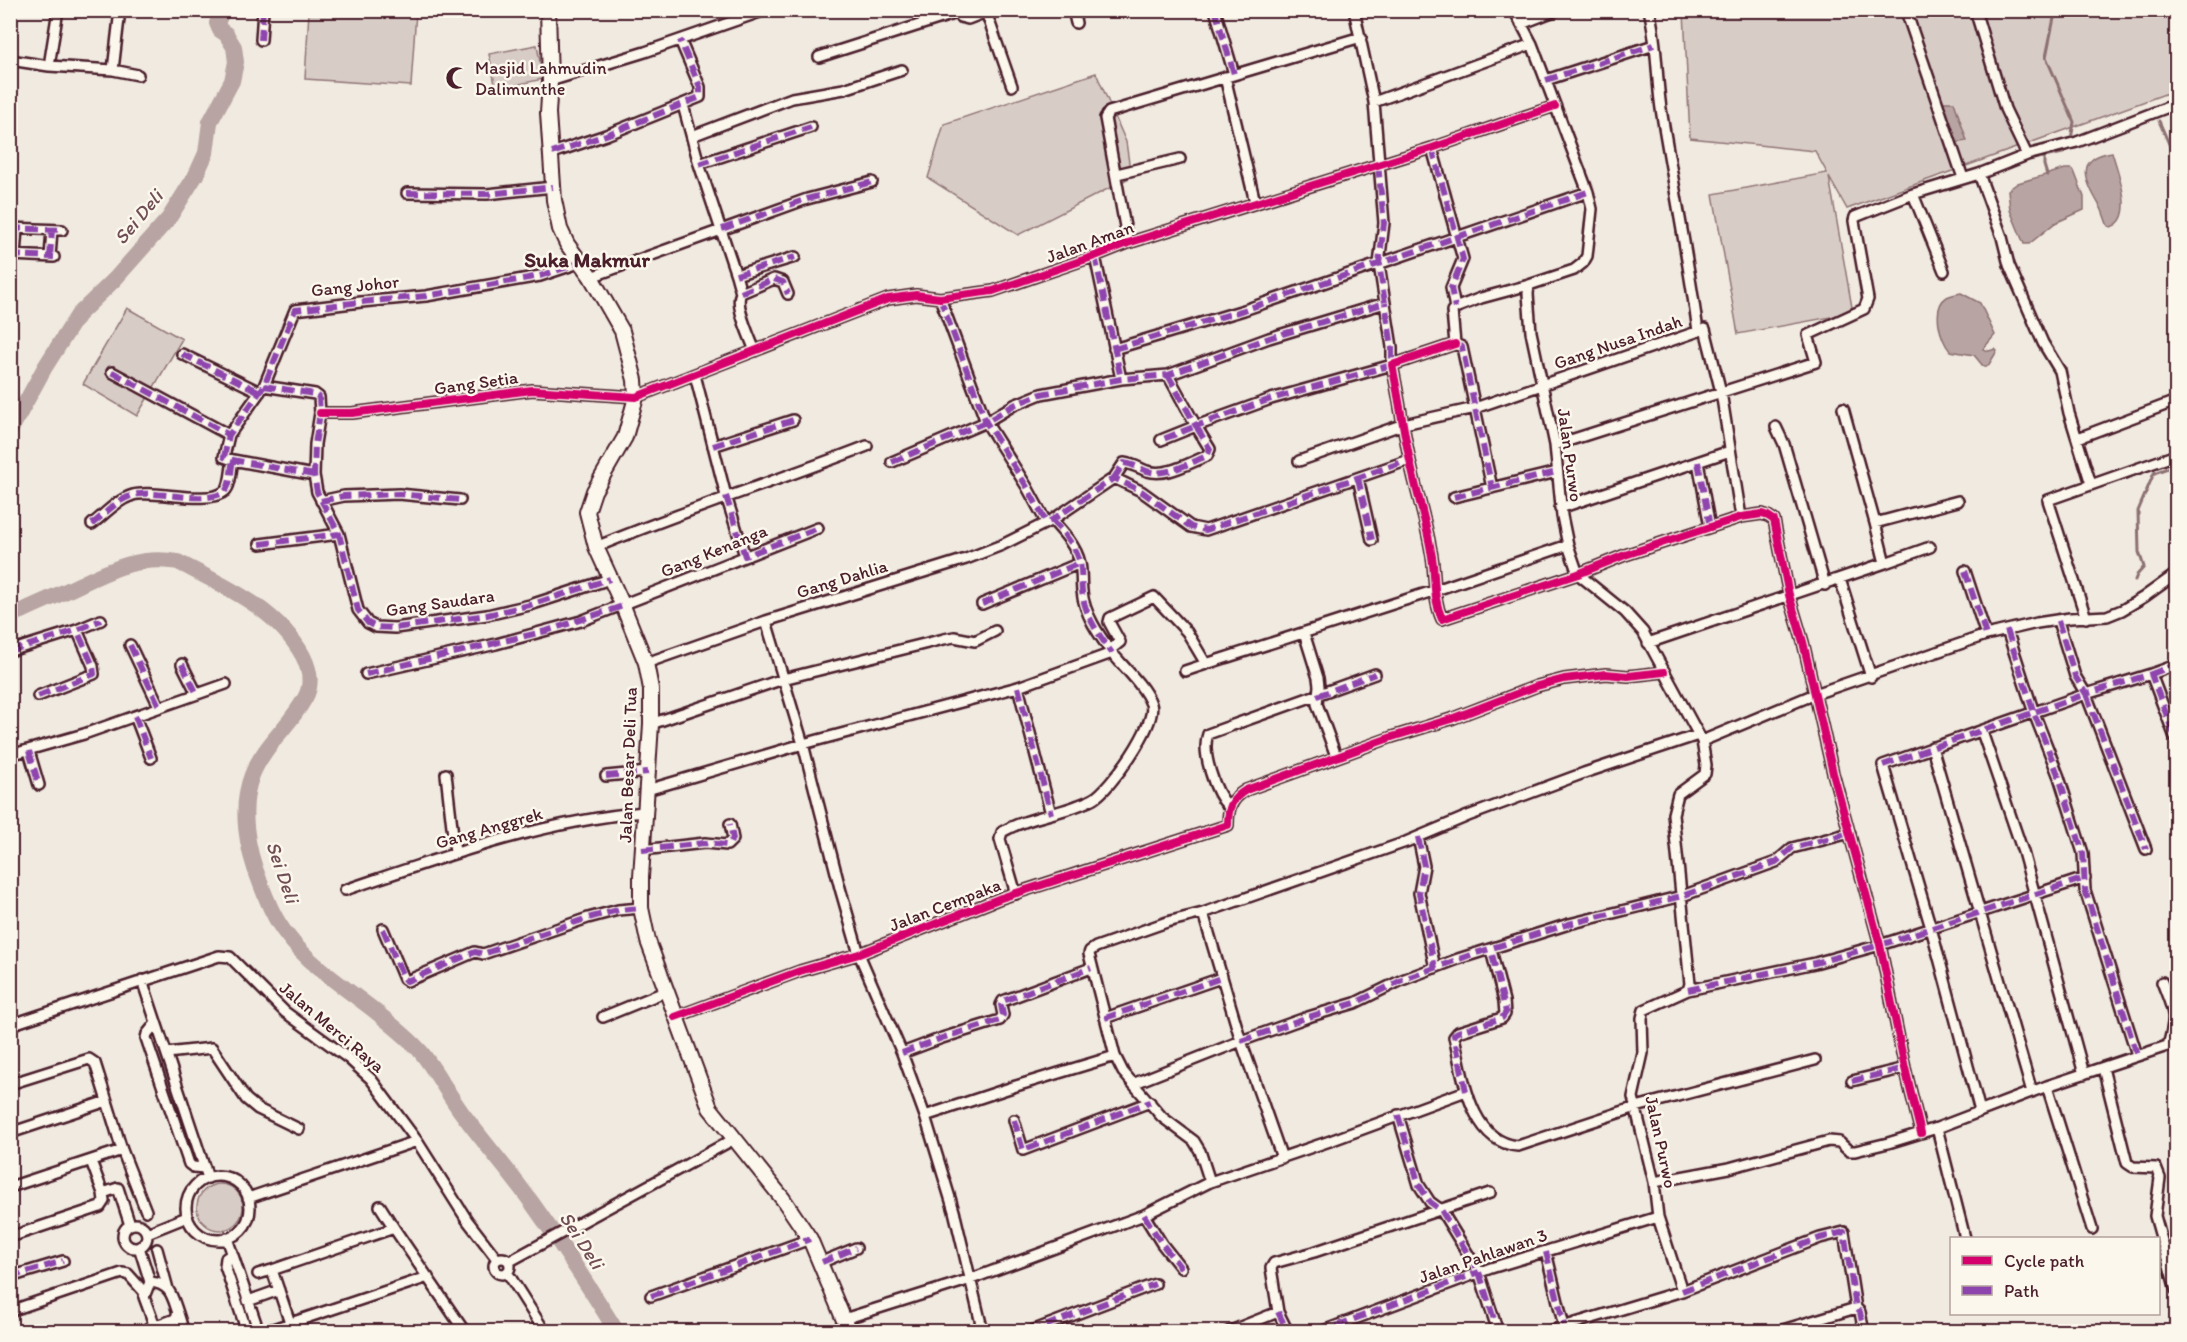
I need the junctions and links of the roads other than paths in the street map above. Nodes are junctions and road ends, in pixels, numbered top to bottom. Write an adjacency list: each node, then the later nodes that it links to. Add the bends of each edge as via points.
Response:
1 (58, 10): 24 (street)
2 (120, 10): 25 (street)
3 (263, 10): 18 (street)
4 (548, 10): 30 (main road, Jalan Besar Deli Tua)
5 (766, 10): 19 (street)
6 (1073, 10): 15 (street)
7 (1215, 10): 28 (street)
8 (1354, 10): 17 (street)
9 (1514, 10): 16 (street)
10 (1557, 10): 16 (street)
11 (1649, 10): 21 (street)
12 (1975, 10): 40 (street, via 2005,109)
13 (957, 12): 22 (street); 31 (street, via 968,19 986,12)
14 (1908, 17): 46 (street)
15 (1076, 23)
16 (1521, 24): 20 (street)
17 (1361, 37): 28 (street); 32 (street)
18 (261, 40)
19 (680, 40): 30 (street); 34 (street, via 701,94)
20 (1532, 44): 29 (street); 32 (street)
21 (1654, 45): 29 (street); 73 (street, via 1661,112)
22 (819, 57)
23 (10, 60): 24 (street)
24 (49, 66): 25 (street)
25 (113, 70): 27 (street)
26 (902, 70): 37 (street, via 844,89 792,98)
27 (138, 75)
28 (1230, 76): 44 (street, via 1108,113 1105,118); 52 (street)
29 (1546, 80): 35 (street)
30 (550, 81): 39 (main road, Jalan Besar Deli Tua)
31 (1012, 86)
32 (1374, 102): 43 (street)
33 (2176, 104): 40 (street, via 2077,142)
34 (683, 105): 37 (street); 39 (street)
35 (1555, 106): 38 (street, Jalan Aman); 49 (street)
36 (811, 127): 42 (street)
37 (692, 136): 42 (street)
38 (1432, 148): 43 (street, Jalan Aman); 57 (street)
39 (552, 153): 48 (main road, Jalan Besar Deli Tua)
40 (2027, 155): 45 (street)
41 (1180, 159): 44 (street)
42 (699, 164): 54 (street)
43 (1378, 164): 52 (street, Jalan Aman); 63 (street, via 1384,223)
44 (1116, 174): 58 (street)
45 (1978, 174): 46 (street); 97 (street, via 2009,265 2043,343 2060,371)
46 (1964, 178): 51 (street)
47 (872, 182): 54 (street, via 807,199)
48 (553, 187): 50 (street, via 487,194); 62 (main road, Jalan Besar Deli Tua, via 561,229)
49 (1588, 192): 57 (street); 67 (street, via 1592,209 1587,256 1574,270)
50 (407, 193)
51 (1913, 194): 64 (street); 85 (street, via 1854,219 1867,305 1808,335 1816,362)
52 (1255, 202): 58 (street, Jalan Aman)
53 (14, 229): 55 (street); 59 (street)
54 (722, 229): 65 (street); 66 (street)
55 (52, 230): 56 (street); 59 (street, via 52,257)
56 (62, 230)
57 (1458, 235): 63 (street); 72 (street, via 1463,262 1451,288)
58 (1128, 243): 60 (street, Jalan Aman)
59 (13, 255)
60 (1095, 256): 70 (street, Jalan Aman, via 993,291); 75 (street)
61 (795, 257): 65 (street)
62 (579, 262): 66 (main road, Jalan Besar Deli Tua); 84 (street, Gang Johor, via 540,276 426,296 298,309)
63 (1379, 264): 71 (street); 75 (street)
64 (1944, 271)
65 (736, 275): 68 (street)
66 (591, 277): 86 (main road, Jalan Besar Deli Tua, via 622,331)
67 (1529, 285): 72 (street); 83 (street, Jalan Purwo, via 1531,332)
68 (741, 293): 69 (street, via 774,279 783,282); 76 (street, via 738,302)
69 (788, 294)
70 (940, 298): 76 (street, Jalan Aman, via 916,294 888,299); 92 (street)
71 (1385, 303): 78 (street); 81 (street, via 1269,338)
72 (1455, 308): 74 (street, via 1451,318)
73 (1701, 330): 83 (street, Gang Nusa Indah); 85 (street)
74 (1455, 344): 78 (street); 88 (street, via 1462,347)
75 (1114, 349): 82 (street)
76 (755, 351): 80 (street, Jalan Aman)
77 (182, 354): 84 (street)
78 (1392, 365): 93 (street); 94 (street, via 1271,399)
79 (112, 372): 96 (street)
80 (695, 375): 86 (street, Jalan Aman); 100 (street)
81 (1168, 375): 82 (street); 94 (street)
82 (1121, 379): 92 (street, via 1041,394)
83 (1542, 386): 88 (street, Gang Nusa Indah); 99 (street, Jalan Purwo)
84 (262, 389): 90 (street, via 315,394 320,398); 96 (street, Gang Johor)
85 (1720, 393): 99 (street); 102 (street)
86 (636, 397): 90 (street, Gang Setia, via 532,390 352,413); 131 (main road, Jalan Besar Deli Tua, via 625,437 588,505 587,519)
87 (2176, 401): 97 (street)
88 (1475, 408): 93 (street, Gang Nusa Indah); 114 (street)
89 (1843, 408): 123 (street)
90 (320, 413): 110 (street, Gang Saudara)
91 (793, 420): 100 (street)
92 (986, 422): 107 (street); 122 (street)
93 (1404, 424): 105 (street); 106 (street, Gang Nusa Indah)
94 (1196, 426): 98 (street); 111 (street, Gang Dahlia, via 1210,449 1207,456 1165,473 1124,463)
95 (1776, 426): 141 (street, via 1785,444)
96 (229, 435): 104 (street, Gang Johor)
97 (2078, 438): 113 (street)
98 (1161, 440)
99 (1556, 445): 109 (street, Jalan Purwo)
100 (713, 446): 115 (street)
101 (867, 446): 115 (street)
102 (1730, 451): 108 (street); 121 (street)
103 (2176, 455): 113 (street)
104 (229, 459): 110 (street); 124 (street, Gang Johor, via 227,489 222,493 189,497 132,495)
105 (1409, 460): 112 (street); 142 (street, via 1435,568)
106 (1299, 461)
107 (892, 462)
108 (1698, 462): 120 (street); 125 (street)
109 (1557, 472): 114 (street); 120 (street, Jalan Purwo)
110 (314, 475): 118 (street, Gang Saudara)
111 (1114, 478): 112 (street, via 1141,491 1191,527 1206,530); 122 (street, Gang Dahlia)
112 (1358, 478): 128 (street)
113 (2091, 484): 146 (street, via 2048,500)
114 (1492, 488): 116 (street)
115 (726, 496): 131 (street); 133 (street)
116 (1454, 497)
117 (460, 500): 118 (street, via 399,494)
118 (321, 501): 127 (street, Gang Saudara)
119 (1958, 501): 123 (street)
120 (1560, 508): 130 (street, Jalan Purwo)
121 (1741, 517): 125 (street); 143 (street, via 1762,514 1774,520)
122 (1049, 521): 134 (street, via 1075,550); 148 (street, Gang Dahlia, via 966,559)
123 (1875, 523): 135 (street)
124 (92, 524)
125 (1710, 527): 137 (street)
126 (818, 528): 133 (street, Gang Kenanga)
127 (339, 534): 129 (street); 139 (street, Gang Saudara, via 358,610 364,621 376,627 487,615)
128 (1372, 540)
129 (260, 544)
130 (1568, 545): 137 (street, Jalan Purwo); 142 (street)
131 (596, 547): 139 (main road, Jalan Besar Deli Tua)
132 (1930, 547): 135 (street)
133 (745, 556): 145 (street, Gang Kenanga)
134 (1080, 562): 144 (street); 158 (street, via 1086,607)
135 (1885, 563): 140 (street)
136 (1965, 571): 154 (street)
137 (1578, 573): 142 (street, via 1443,620); 155 (street, via 1639,626)
138 (2176, 574): 146 (street, via 2122,610)
139 (610, 579): 145 (main road, Jalan Besar Deli Tua)
140 (1840, 579): 141 (street); 168 (street)
141 (1825, 585): 143 (street)
142 (1433, 591): 153 (street)
143 (1789, 595): 155 (street); 173 (street)
144 (982, 604)
145 (623, 606): 159 (main road, Jalan Besar Deli Tua); 165 (street, Gang Kenanga, via 546,631)
146 (2086, 618): 149 (street)
147 (100, 620): 150 (street)
148 (766, 621): 159 (street, Gang Dahlia); 169 (street)
149 (2058, 621): 151 (street); 174 (street, via 2075,676)
150 (77, 630): 157 (street); 175 (street, via 94,674)
151 (2007, 630): 154 (street); 178 (street)
152 (995, 631): 169 (street, via 975,641 954,637)
153 (1304, 633): 161 (street); 176 (street, via 1318,678)
154 (1986, 635): 168 (street)
155 (1648, 643): 164 (street)
156 (130, 645): 177 (street)
157 (10, 651)
158 (1111, 652): 161 (street, via 1120,642 1110,618 1155,597 1188,632); 171 (street); 197 (street, via 1151,704 1147,725 1110,786 1092,800)
159 (646, 663): 180 (main road, Jalan Besar Deli Tua)
160 (182, 664): 172 (street)
161 (1206, 664): 163 (street)
162 (2176, 665): 167 (street)
163 (1185, 672)
164 (1664, 672): 182 (street); 188 (street, via 1606,674 1546,684)
165 (366, 674)
166 (1375, 674): 176 (street)
167 (2151, 674): 174 (street); 183 (street)
168 (1871, 677): 173 (street)
169 (783, 679): 180 (street); 184 (street)
170 (226, 684): 172 (street)
171 (1018, 687): 184 (street); 197 (street)
172 (197, 694): 177 (street)
173 (1815, 694): 182 (street, via 1765,717); 199 (street)
174 (2086, 694): 178 (street); 201 (street)
175 (38, 696)
176 (1317, 696): 188 (street); 195 (street, via 1208,734 1205,741 1210,772)
177 (159, 706): 179 (street)
178 (2034, 713): 181 (street); 204 (street, via 2083,853)
179 (135, 716): 186 (street); 189 (street)
180 (651, 724): 190 (main road, Jalan Besar Deli Tua)
181 (1982, 732): 185 (street); 207 (street)
182 (1700, 738): 200 (street, via 1540,789); 208 (street, via 1705,774 1678,794 1672,814)
183 (2176, 740)
184 (803, 744): 194 (street); 216 (street)
185 (1932, 747): 210 (street); 212 (street, via 1883,766)
186 (29, 751): 187 (street); 193 (street)
187 (10, 755)
188 (1336, 756): 195 (street, via 1246,790)
189 (151, 759)
190 (648, 772): 192 (street); 194 (main road, Jalan Besar Deli Tua)
191 (446, 774): 203 (street)
192 (606, 776)
193 (39, 785)
194 (646, 790): 196 (main road, Jalan Besar Deli Tua)
195 (1228, 807): 206 (street, Jalan Cempaka, via 1228,825)
196 (645, 812): 202 (main road, Jalan Besar Deli Tua); 203 (street, Gang Anggrek, via 559,826)
197 (1051, 814): 206 (street, via 1000,834)
198 (730, 824): 202 (street, via 732,839 727,845 705,843)
199 (1850, 833): 208 (street, via 1792,848 1776,862); 214 (street)
200 (1418, 837): 211 (street); 218 (street, via 1424,867 1419,892)
201 (2146, 849)
202 (642, 850): 209 (main road, Jalan Besar Deli Tua)
203 (455, 853): 205 (street, Gang Anggrek)
204 (2085, 878): 207 (street); 233 (street, via 2088,900)
205 (345, 890)
206 (1016, 894): 216 (street, Jalan Cempaka)
207 (2034, 895): 210 (street); 238 (street)
208 (1682, 896): 215 (street, via 1569,924); 222 (street)
209 (641, 908): 213 (street, via 606,913 483,954 475,952 407,981); 223 (main road, Jalan Besar Deli Tua, via 648,941)
210 (1980, 912): 212 (street); 244 (street)
211 (1203, 913): 217 (street, via 1096,947 1089,954); 219 (street)
212 (1931, 928): 214 (street); 248 (street)
213 (383, 929)
214 (1880, 945): 222 (street); 236 (street)
215 (1491, 950): 218 (street); 243 (street, via 1506,1012 1502,1018 1454,1035)
216 (859, 954): 225 (street, Jalan Cempaka, via 800,971); 232 (street)
217 (1091, 968): 226 (street); 232 (street, via 1004,1000 1000,1020)
218 (1435, 968): 229 (street, via 1355,1003)
219 (1221, 978): 226 (street); 229 (street)
220 (142, 980): 227 (street); 228 (street, Jalan Merci Raya); 257 (street, Jalan Merci Raya, via 219,956 230,957 285,1012 365,1073)
221 (2162, 982): 230 (street, via 2175,1020)
222 (1688, 990): 247 (street, Jalan Purwo, via 1644,1010 1643,1053 1633,1090)
223 (667, 991): 224 (street); 225 (main road, Jalan Besar Deli Tua)
224 (603, 1017)
225 (675, 1017): 256 (main road, Jalan Besar Deli Tua, via 710,1108)
226 (1105, 1018): 234 (street)
227 (156, 1023): 231 (street); 261 (street, via 146,1038 189,1164)
228 (10, 1025)
229 (1241, 1041): 240 (street); 259 (street)
230 (2172, 1044): 233 (street)
231 (167, 1053): 253 (street, via 212,1048 246,1099); 261 (street)
232 (902, 1053): 250 (street)
233 (2137, 1055): 237 (street)
234 (1115, 1056): 240 (street, via 1123,1072); 250 (street)
235 (1815, 1060): 247 (street)
236 (1905, 1068): 239 (street); 255 (street)
237 (2103, 1068): 238 (street); 305 (street, via 2127,1163 2159,1171 2155,1216)
238 (2084, 1074): 242 (street)
239 (1852, 1081)
240 (1135, 1083): 246 (street)
241 (10, 1084): 245 (street, via 89,1059 95,1063)
242 (2047, 1086): 244 (street); 278 (street)
243 (1466, 1091): 247 (street, via 1484,1127 1497,1139 1518,1146); 249 (street)
244 (2032, 1092): 248 (street)
245 (107, 1101): 254 (street); 258 (street)
246 (1150, 1102): 251 (street, via 1023,1150); 263 (street, via 1172,1126 1194,1141)
247 (1635, 1107): 264 (street, Jalan Purwo)
248 (1980, 1111): 252 (street)
249 (1398, 1115): 259 (street); 271 (street, via 1419,1185)
250 (925, 1116): 300 (street)
251 (1014, 1120)
252 (1937, 1128): 255 (street); 281 (street)
253 (299, 1129)
254 (10, 1133)
255 (1921, 1133): 264 (street, via 1855,1151 1829,1141 1728,1168)
256 (734, 1139): 283 (main road, Jalan Besar Deli Tua); 291 (street)
257 (417, 1140): 269 (street); 289 (street, Jalan Merci Raya, via 467,1220)
258 (122, 1150): 260 (street); 262 (street)
259 (1282, 1158): 263 (street)
260 (91, 1161): 265 (street); 267 (street)
261 (206, 1173): 269 (street, via 237,1182); 274 (street, via 188,1198)
262 (135, 1182): 266 (street); 272 (street)
263 (1210, 1182): 273 (street)
264 (1654, 1182): 275 (street, Jalan Purwo)
265 (10, 1187)
266 (118, 1188): 267 (street); 276 (street)
267 (103, 1193): 280 (street, via 100,1208)
268 (1490, 1193): 271 (street)
269 (248, 1198): 282 (street, via 246,1223 242,1230)
270 (380, 1206): 277 (street)
271 (1441, 1210): 296 (street); 312 (street, via 1274,1263 1271,1268)
272 (147, 1211)
273 (1144, 1215): 293 (street); 300 (street)
274 (187, 1217): 279 (street); 282 (street, via 207,1238)
275 (1658, 1217): 287 (street, Jalan Pahlawan 3); 306 (street, Jalan Purwo)
276 (130, 1225): 279 (street, via 141,1225); 284 (street, via 124,1240 129,1246)
277 (394, 1228): 294 (street); 299 (street)
278 (2092, 1229)
279 (147, 1233): 284 (street, via 146,1242)
280 (10, 1237)
281 (1964, 1237)
282 (227, 1238): 288 (street)
283 (810, 1239): 292 (main road, Jalan Besar Deli Tua); 308 (street)
284 (139, 1247): 301 (street)
285 (856, 1248): 292 (street)
286 (157, 1250): 303 (street)
287 (1546, 1252): 296 (street, Jalan Pahlawan 3); 318 (street)
288 (232, 1254): 309 (street); 322 (street, via 226,1258 225,1266)
289 (497, 1259): 291 (street); 295 (street, via 496,1271)
290 (63, 1261): 298 (street)
291 (510, 1261): 295 (street)
292 (822, 1262): 317 (main road, Jalan Besar Deli Tua)
293 (1181, 1268)
294 (272, 1270): 297 (street); 304 (street)
295 (507, 1272): 326 (street)
296 (1479, 1272): 332 (street, Jalan Pahlawan 3); 333 (street)
297 (258, 1274)
298 (10, 1277)
299 (428, 1277): 315 (street); 319 (street)
300 (971, 1279): 317 (street); 327 (street)
301 (150, 1282): 303 (street); 307 (street)
302 (1155, 1284): 328 (street)
303 (168, 1289): 313 (street)
304 (279, 1290): 309 (street); 315 (street)
305 (2176, 1290)
306 (1682, 1291): 310 (street, via 1844,1232); 318 (street)
307 (145, 1293): 311 (street, via 128,1274 122,1273); 316 (street)
308 (651, 1296)
309 (248, 1301): 323 (street)
310 (1856, 1308): 335 (street); 336 (street)
311 (10, 1311)
312 (1278, 1312): 314 (street); 331 (street)
313 (178, 1313): 316 (street, via 170,1322); 321 (street)
314 (1255, 1321): 329 (street); 330 (street)
315 (290, 1323): 324 (street)
316 (154, 1324): 320 (street)
317 (847, 1325)
318 (1564, 1328): 334 (street)
319 (464, 1330): 325 (street)
320 (143, 1332)
321 (184, 1332)
322 (247, 1332)
323 (259, 1332)
324 (264, 1332)
325 (453, 1332)
326 (545, 1332)
327 (984, 1332)
328 (1029, 1332)
329 (1228, 1332)
330 (1260, 1332)
331 (1288, 1332)
332 (1320, 1332)
333 (1497, 1332)
334 (1546, 1332)
335 (1776, 1332)
336 (1864, 1332)

